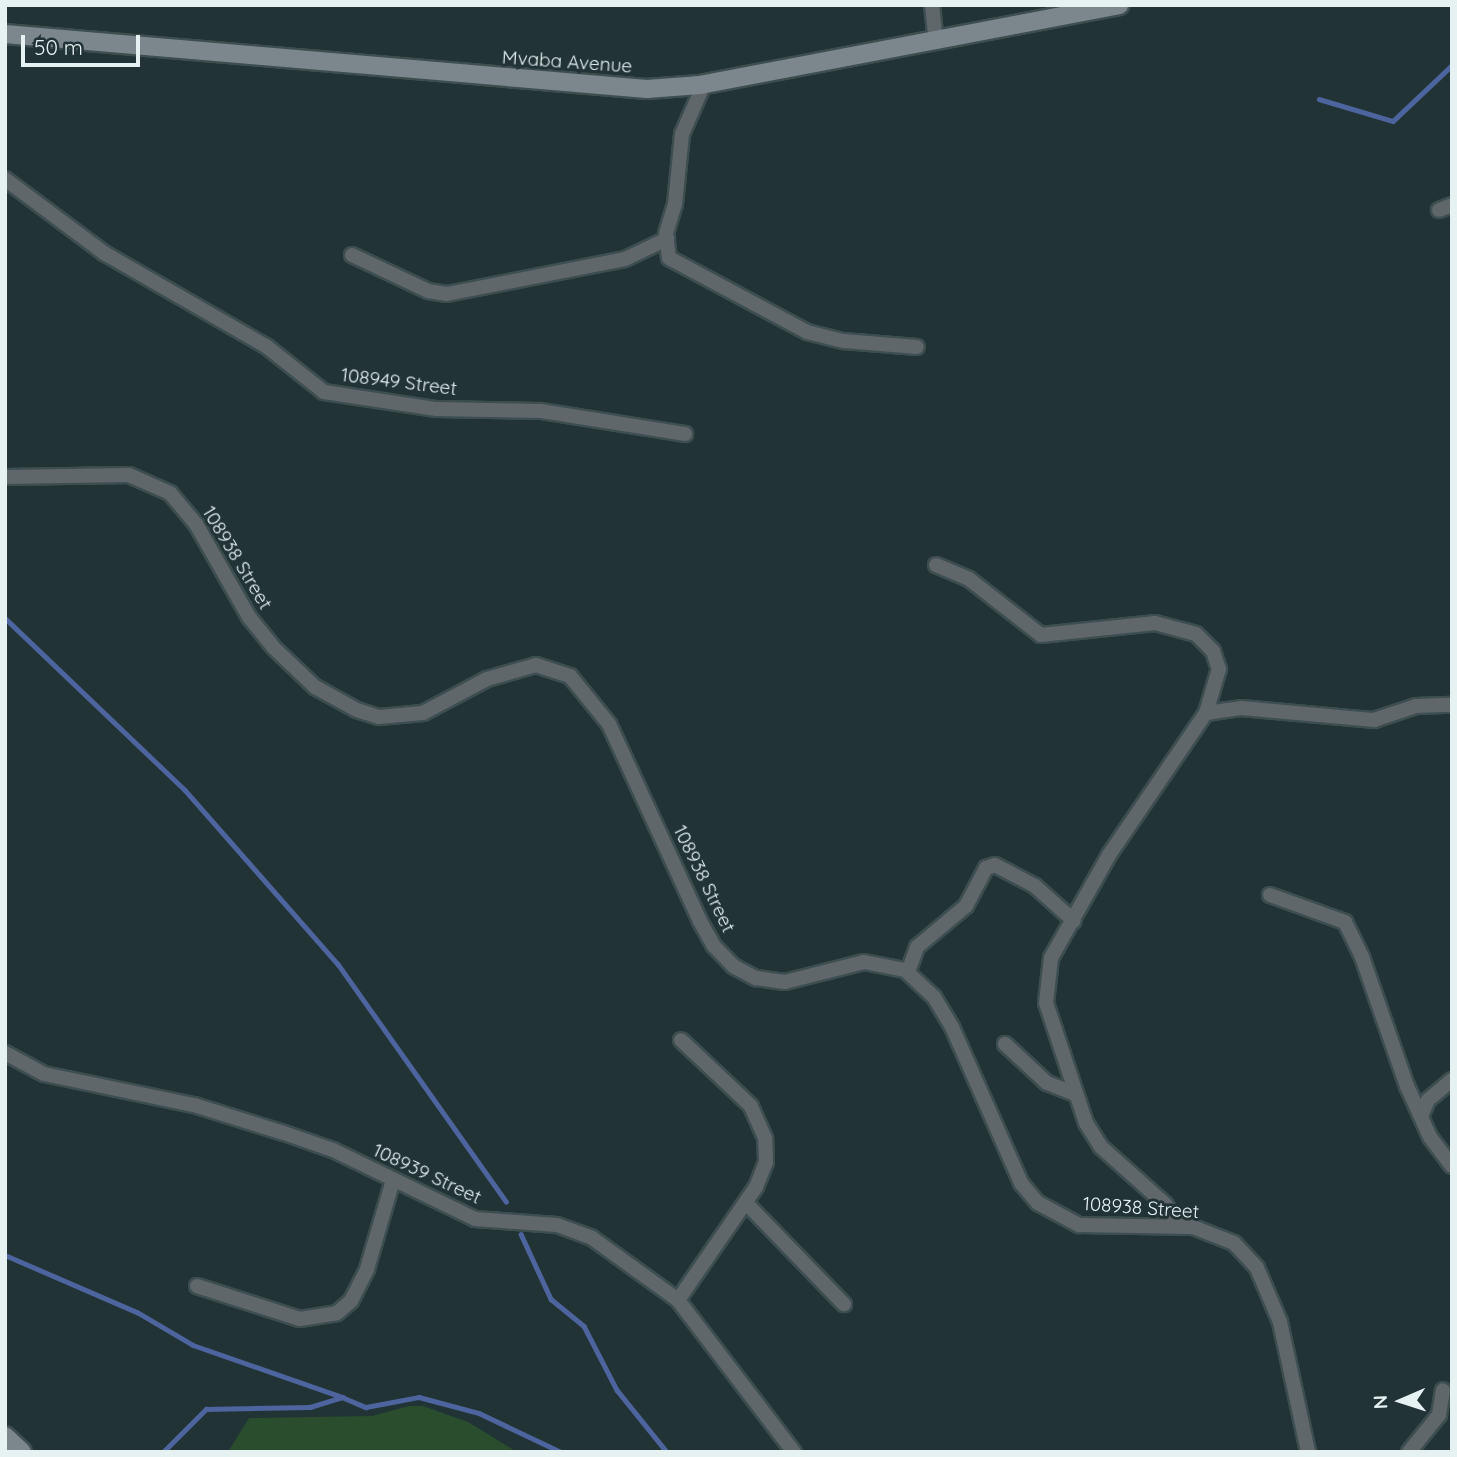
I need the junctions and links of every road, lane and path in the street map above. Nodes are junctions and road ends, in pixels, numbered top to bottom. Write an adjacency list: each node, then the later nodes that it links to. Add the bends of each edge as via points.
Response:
1 (932, 5): 4 (street)
2 (1119, 5): 4 (street, Mvaba Avenue)
3 (5, 34): 5 (street, Mvaba Avenue, via 611,88)
4 (936, 42): 5 (street, Mvaba Avenue)
5 (704, 84): 7 (street, via 682,134)
6 (5, 179): 10 (street, 108949 Street, via 104,253 266,346 324,392 437,409 541,411)
7 (667, 239): 8 (street, via 625,259 447,294 428,291); 9 (street, via 669,258 807,332 844,341)
8 (352, 255)
9 (917, 346)
10 (685, 434)
11 (5, 477): 17 (street, 108938 Street, via 130,475 170,493 196,524 249,617 273,647 315,687 357,710 379,717 423,713 514,668 536,664 555,668 585,691 609,724 700,921 733,966 773,981 794,981 864,962)
12 (936, 565): 14 (street, via 969,579 1041,635 1155,623 1196,634 1213,651 1219,669)
13 (1452, 705): 14 (street, via 1416,706 1374,720 1248,708)
14 (1206, 713): 16 (street, via 1109,855)
15 (1270, 895): 23 (street, via 1345,922)
16 (1074, 920): 17 (street, via 1035,886 995,866 986,868 966,906 917,947); 22 (street, via 1051,958 1044,986 1053,1034)
17 (908, 972): 27 (street, 108938 Street, via 934,997 951,1027 1021,1183 1038,1203 1079,1225)
18 (681, 1040): 26 (street, via 751,1106 760,1121 766,1161)
19 (1005, 1044): 22 (street, via 1047,1083)
20 (5, 1053): 25 (street, 108939 Street, via 44,1074 240,1118 333,1150)
21 (1452, 1080): 23 (street, via 1433,1094)
22 (1076, 1094): 27 (street, via 1101,1147 1165,1204 1175,1220)
23 (1422, 1114): 24 (street, via 1430,1137)
24 (1452, 1166)
25 (393, 1180): 28 (street, via 367,1269 351,1301 337,1313 300,1319); 29 (street, 108939 Street, via 475,1219 573,1230 647,1274)
26 (746, 1203): 29 (street); 30 (street)
27 (1194, 1227): 35 (street, 108938 Street, via 1234,1243 1257,1268 1280,1322)
28 (197, 1286)
29 (678, 1300): 34 (street, 108939 Street)
30 (844, 1304)
31 (1443, 1390): 36 (street, via 1439,1415)
32 (5, 1436): 33 (street)
33 (22, 1452)
34 (794, 1452)
35 (1308, 1452)
36 (1409, 1452)

